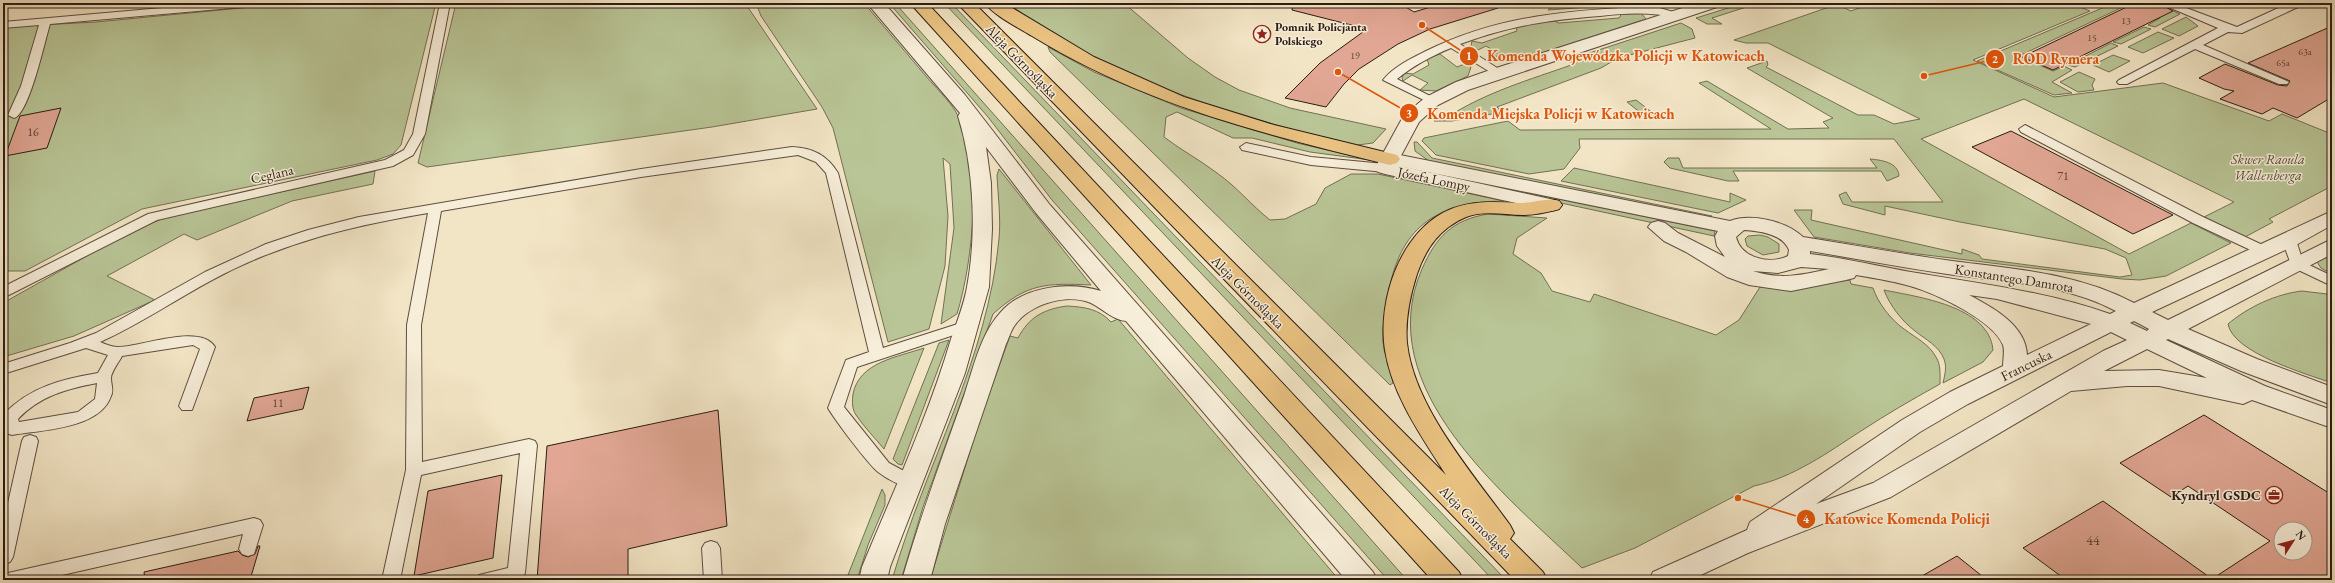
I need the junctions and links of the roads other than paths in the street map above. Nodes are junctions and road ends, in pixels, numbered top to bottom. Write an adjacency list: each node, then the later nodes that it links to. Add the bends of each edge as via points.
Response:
1 (254, 3): 11 (lane)
2 (445, 3): 38 (lane, Ceglana, via 419,134 410,152 390,163 153,217)
3 (876, 3): 19 (street)
4 (918, 3): 74 (highway)
5 (965, 3): 66 (highway, Aleja Górnośląska)
6 (993, 3): 24 (highway, via 1102,69 1150,90 1217,113)
7 (1714, 3): 10 (street, Józefa Lompy)
8 (2164, 3): 13 (lane)
9 (2291, 3): 13 (lane, via 2294,5 2238,31)
10 (1678, 14): 14 (lane, via 1651,9 1545,17 1525,20); 16 (street, Józefa Lompy)
11 (45, 22): 12 (lane); 21 (lane, via 27,86)
12 (3, 25)
13 (2227, 28): 15 (lane)
14 (1452, 44): 16 (lane); 20 (lane, via 1401,68 1389,80)
15 (2194, 45): 17 (lane); 18 (lane)
16 (1499, 73): 20 (street, Józefa Lompy, via 1462,86)
17 (2123, 82)
18 (2283, 82)
19 (959, 99): 42 (street, via 976,144 981,183 982,229 978,287); 43 (street, via 1043,209)
20 (1432, 101): 24 (street, Józefa Lompy, via 1411,119)
21 (14, 115)
22 (2025, 129): 33 (lane, via 2198,220)
23 (1246, 147): 24 (lane, via 1311,161)
24 (1387, 163): 25 (street, Józefa Lompy); 29 (street)
25 (1552, 205): 28 (street, Józefa Lompy); 66 (highway, via 1526,209 1476,209 1446,219 1433,228 1414,250 1401,288 1397,311 1397,351 1409,387 1434,434)
26 (435, 209): 46 (lane, via 359,221 272,247 210,274); 49 (lane, via 729,160 807,151 828,164 832,173); 59 (lane, via 414,325)
27 (2332, 217): 30 (street, Francuska)
28 (1658, 227): 29 (street, Józefa Lompy); 35 (street, via 1671,237 1693,246 1735,272 1757,280 1791,284)
29 (1730, 237): 32 (street, via 1742,224 1767,226 1784,233); 32 (street, via 1745,260 1770,267 1782,267)
30 (2289, 240): 33 (street, Francuska); 34 (lane)
31 (2332, 244): 34 (street, Francuska)
32 (1797, 251): 35 (street); 40 (street, Konstantego Damrota, via 1912,262 2063,283 2106,297)
33 (2264, 251): 40 (street, Francuska)
34 (2297, 264): 37 (lane); 39 (street, Francuska)
35 (1859, 269): 36 (street)
36 (1916, 280): 41 (street, Konstantego Damrota, via 2038,300); 51 (street, via 1954,296 1994,319 2015,346)
37 (2332, 282)
38 (3, 293)
39 (2213, 308): 44 (street, Francuska); 48 (street, via 2206,326)
40 (2134, 312): 41 (street, Francuska); 44 (street, Konstantego Damrota)
41 (2111, 323): 45 (street, Konstantego Damrota); 51 (street, Francuska)
42 (967, 326): 49 (lane); 60 (street, via 953,373)
43 (1144, 326): 72 (street, via 1103,300 1080,294 1046,297 1018,310 1007,319 994,344 932,524); 73 (street)
44 (2166, 329): 45 (street, Francuska); 48 (street, Konstantego Damrota)
45 (2144, 340): 53 (street, Francuska); 56 (street, Konstantego Damrota)
46 (85, 343): 47 (lane); 50 (lane)
47 (117, 352): 52 (lane); 55 (lane, via 195,340 208,347)
48 (2223, 353): 54 (street, Konstantego Damrota)
49 (877, 355): 60 (lane, via 851,364 836,408 882,467)
50 (3, 369)
51 (2015, 371): 62 (street, Francuska, via 1910,426)
52 (103, 377): 52 (lane, via 106,387 104,400 90,413 12,429 10,418 19,407 38,394 57,385)
53 (2068, 383): 56 (street, via 2132,377 2158,378 2183,381); 62 (street, Francuska, via 1882,490)
54 (2332, 396)
55 (187, 406)
56 (2293, 406): 57 (street, Konstantego Damrota)
57 (2332, 419)
58 (30, 441): 61 (lane)
59 (414, 470): 68 (lane); 69 (lane, via 529,445 516,573)
60 (911, 482): 71 (street)
61 (8, 518): 65 (lane)
62 (1738, 544): 75 (street, Francuska)
63 (248, 548): 67 (lane, via 254,525)
64 (711, 548): 70 (lane)
65 (4, 556)
66 (1530, 577)
67 (8, 580)
68 (391, 580)
69 (485, 580)
70 (713, 580)
71 (873, 580)
72 (916, 580)
73 (1363, 580)
74 (1449, 580)
75 (1663, 580)

